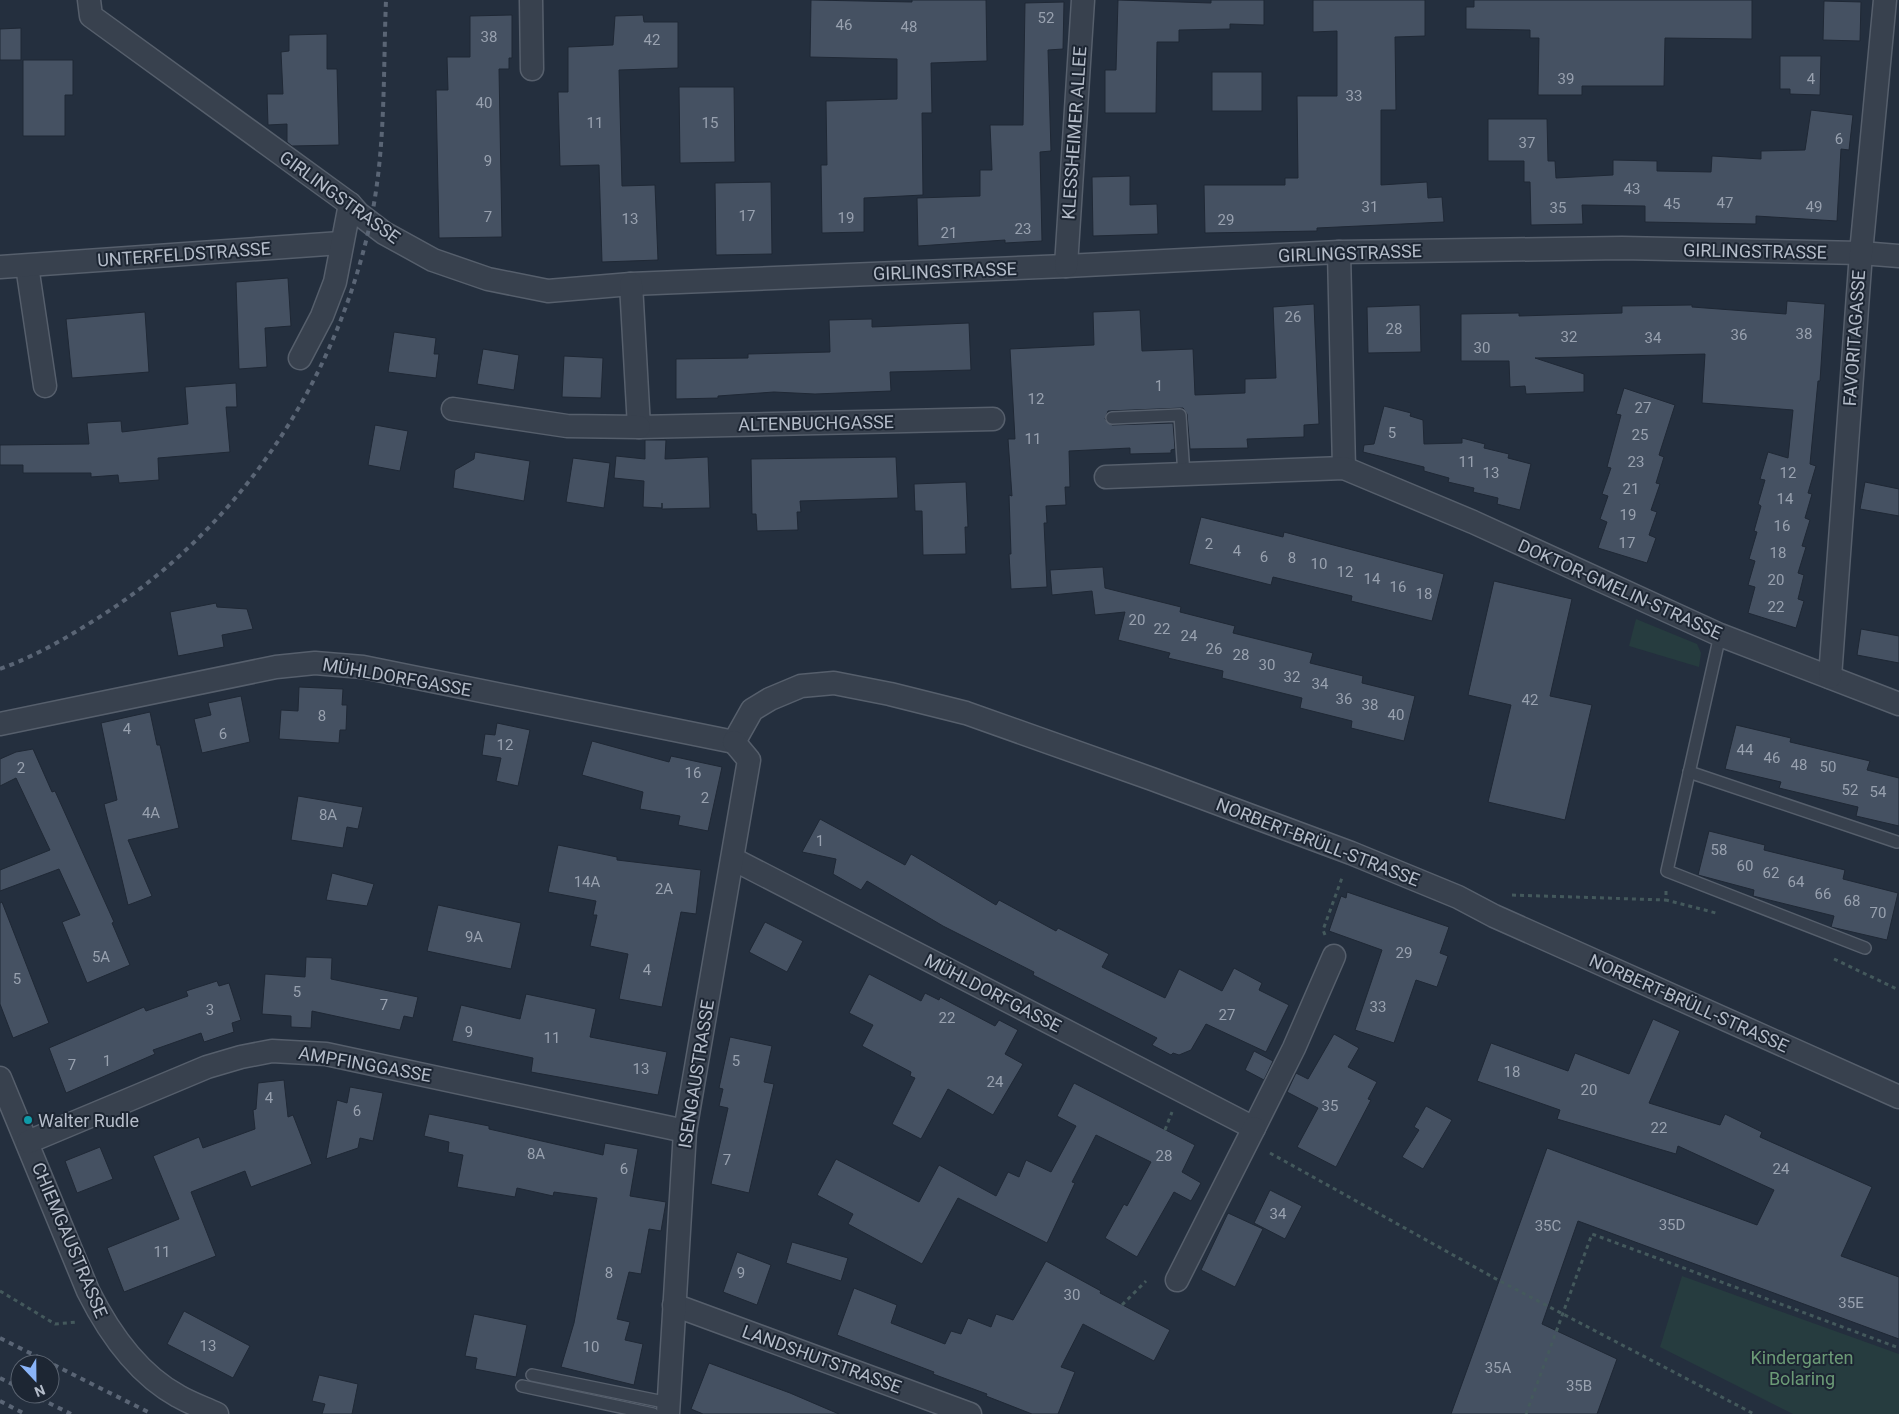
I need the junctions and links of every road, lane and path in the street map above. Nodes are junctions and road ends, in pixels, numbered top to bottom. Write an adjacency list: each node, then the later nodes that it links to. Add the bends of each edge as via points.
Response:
1 (89, 0): 6 (street, GIRLINGSTRASSE, via 91,16)
2 (531, 0): 5 (street)
3 (1083, 0): 12 (street, KLESSHEIMER ALLEE)
4 (1884, 0): 9 (street, FAVORITAGASSE)
5 (532, 69)
6 (350, 204): 7 (street); 14 (street, GIRLINGSTRASSE, via 384,232 432,260 488,279 548,291)
7 (341, 243): 11 (street, UNTERFELDSTRASSE); 15 (street, via 335,282)
8 (1339, 252): 9 (street, GIRLINGSTRASSE, via 1622,248); 12 (street, GIRLINGSTRASSE); 21 (street)
9 (1861, 253): 10 (street, GIRLINGSTRASSE); 25 (street, FAVORITAGASSE)
10 (1899, 256)
11 (26, 266): 13 (street, UNTERFELDSTRASSE); 16 (street)
12 (1066, 266): 14 (street, GIRLINGSTRASSE)
13 (0, 267)
14 (631, 284): 20 (street)
15 (300, 358)
16 (45, 386)
17 (453, 409): 20 (street, ALTENBUCHGASSE, via 567,426)
18 (1112, 418): 22 (lane, via 1180,415)
19 (993, 419): 20 (street, ALTENBUCHGASSE)
20 (639, 427)
21 (1344, 468): 22 (street, DOKTOR-GMELIN-STRASSE); 24 (street, DOKTOR-GMELIN-STRASSE, via 1473,522)
22 (1184, 475): 23 (street, DOKTOR-GMELIN-STRASSE)
23 (1106, 477)
24 (1720, 635): 25 (street, DOKTOR-GMELIN-STRASSE); 29 (lane)
25 (1830, 677): 26 (street, DOKTOR-GMELIN-STRASSE)
26 (1899, 704)
27 (0, 724): 28 (street, MÜHLDORFGASSE, via 183,685 315,663 363,667)
28 (734, 742): 31 (street, ISENGAUSTRASSE, via 749,760); 38 (street, NORBERT-BRÜLL-STRASSE, via 752,710 801,686 834,683 966,713 1396,871)
29 (1689, 772): 30 (lane); 35 (lane, via 1667,871)
30 (1897, 842)
31 (732, 859): 39 (street, ISENGAUSTRASSE); 40 (street, MÜHLDORFGASSE)
32 (1337, 895): 36 (path, via 1323,930)
33 (1511, 895): 34 (path)
34 (1666, 900)
35 (1865, 948)
36 (1334, 956): 40 (street, via 1294,1048)
37 (0, 1078): 41 (street, CHIEMGAUSTRASSE)
38 (1899, 1097)
39 (685, 1130): 41 (street, AMPFINGGASSE, via 295,1050 249,1055 207,1067); 45 (street, ISENGAUSTRASSE)
40 (1250, 1135): 42 (street); 47 (path)
41 (28, 1142): 48 (street, CHIEMGAUSTRASSE, via 88,1291)
42 (1177, 1280)
43 (1146, 1281): 46 (path)
44 (0, 1291): 48 (path, via 55,1324)
45 (674, 1305): 52 (street, ISENGAUSTRASSE); 55 (street, LANDSHUTSTRASSE)
46 (1122, 1305)
47 (1563, 1313): 49 (path, via 1592,1234); 53 (path); 56 (path)
48 (103, 1320): 54 (street, CHIEMGAUSTRASSE, via 151,1377 177,1396)
49 (1899, 1348)
50 (532, 1376): 52 (lane)
51 (522, 1386): 52 (lane)
52 (663, 1410)
53 (1748, 1413): 57 (path)
54 (217, 1414)
55 (970, 1414)
56 (1526, 1414)
57 (1754, 1414)

